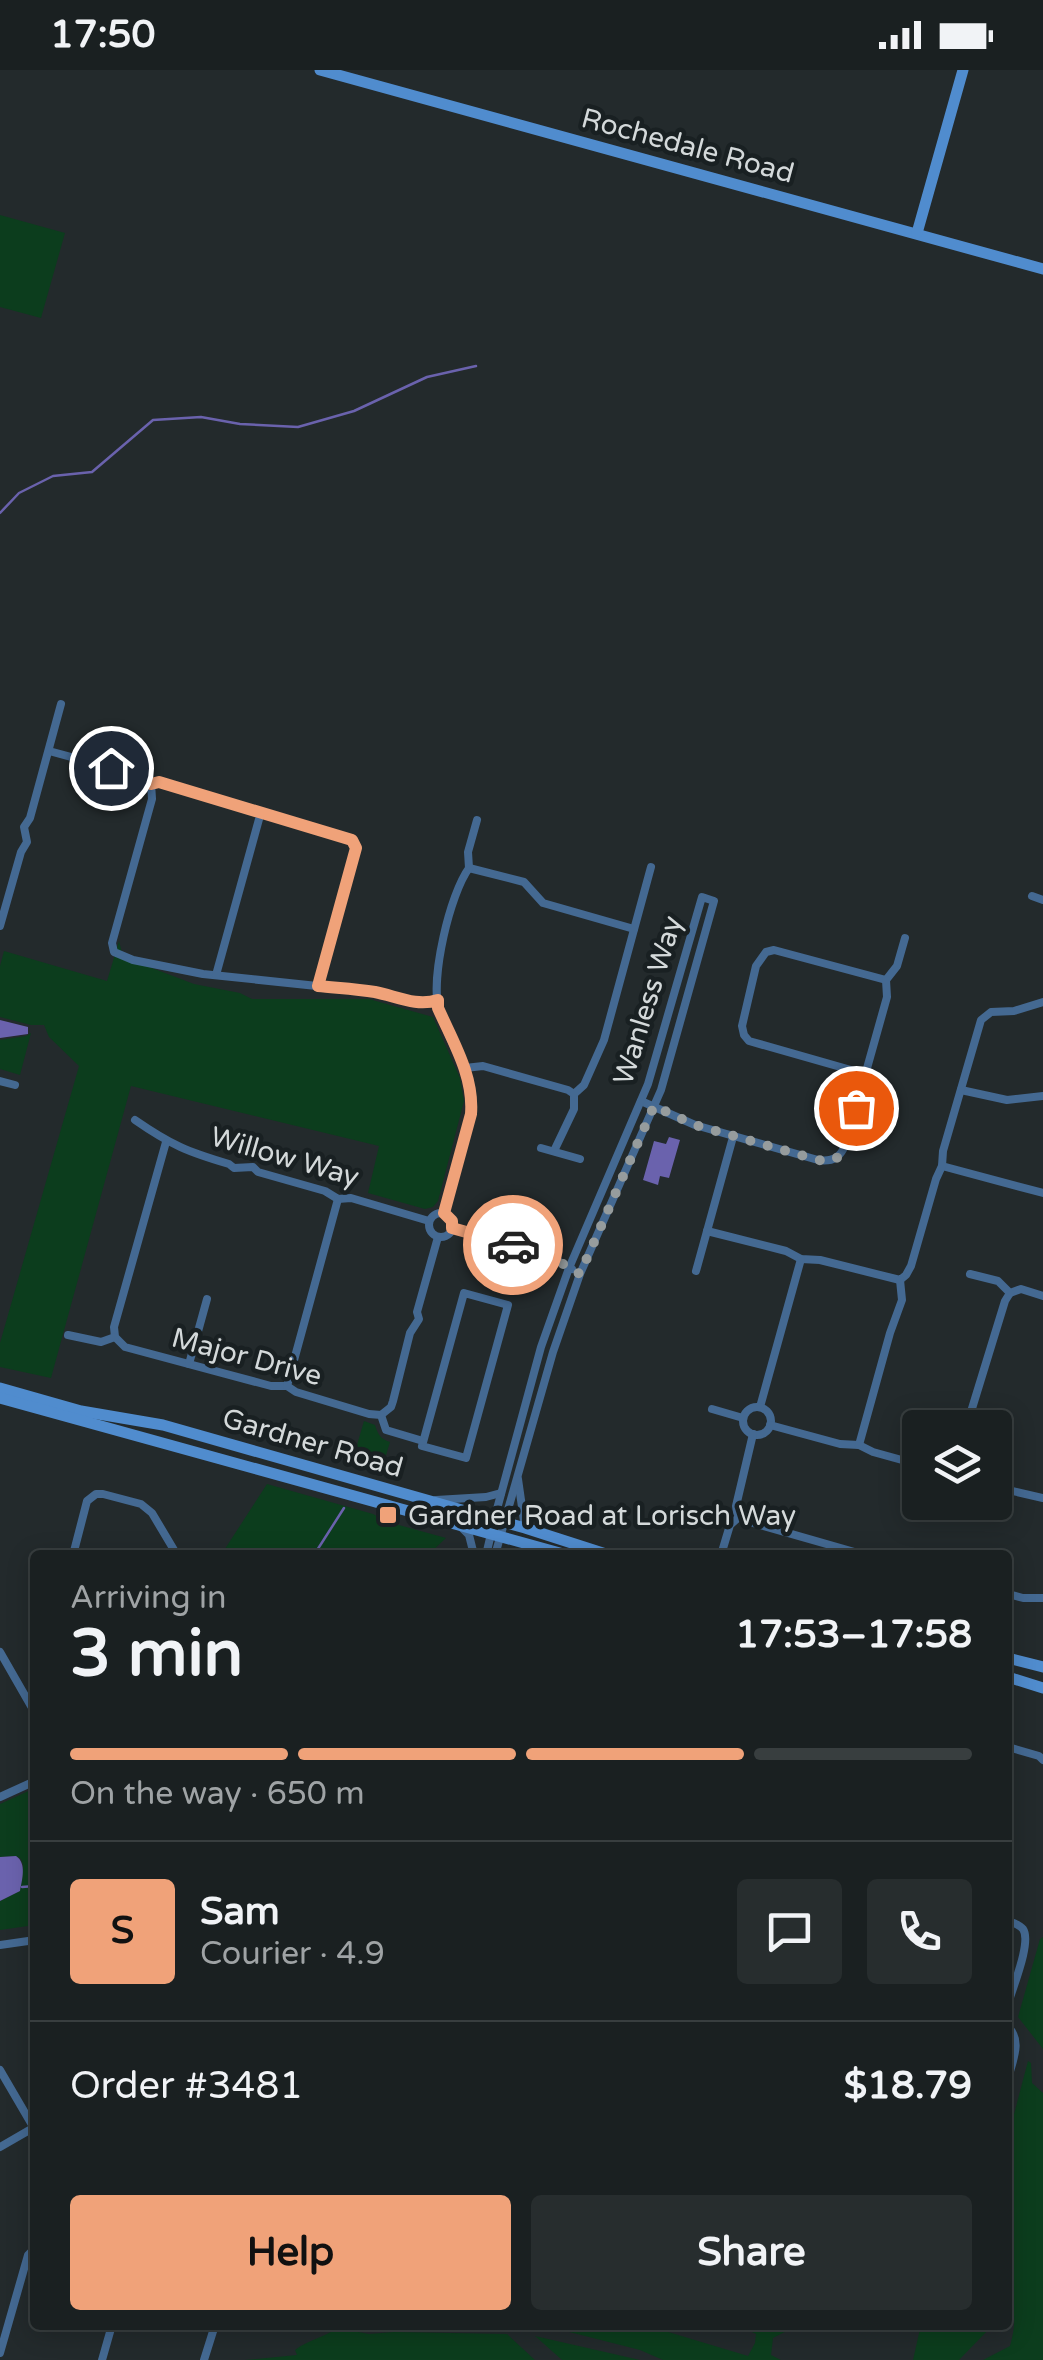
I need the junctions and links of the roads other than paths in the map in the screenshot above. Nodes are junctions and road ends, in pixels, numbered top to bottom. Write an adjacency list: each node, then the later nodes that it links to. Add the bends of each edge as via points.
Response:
1 (320, 70): 3 (street, Rochedale Road)
2 (963, 70): 3 (street)
3 (917, 233): 4 (street, Rochedale Road)
4 (1043, 269)
5 (62, 704): 6 (street)
6 (49, 751): 7 (street); 14 (street)
7 (151, 784): 8 (street); 17 (street, via 114,952)
8 (261, 812): 17 (street); 19 (street, via 344,836 356,848)
9 (477, 820): 11 (street)
10 (651, 867): 15 (street)
11 (470, 868): 15 (street, via 524,882 542,902); 20 (street, via 460,882 437,967)
12 (1032, 896): 13 (street)
13 (1043, 900)
14 (0, 926)
15 (634, 928): 27 (street, via 604,1040)
16 (905, 938): 18 (street)
17 (216, 975): 19 (street)
18 (886, 980): 23 (street); 23 (street, via 766,952 743,1017 749,1041)
19 (318, 986): 20 (street, via 418,1003)
20 (438, 1000): 22 (street)
21 (1043, 1002): 26 (street, via 981,1020)
22 (465, 1068): 27 (street, via 483,1066); 40 (street, via 471,1114)
23 (865, 1074): 32 (street, via 842,1153 829,1162)
24 (0, 1080): 25 (street)
25 (15, 1084)
26 (961, 1090): 28 (street, via 1007,1100); 37 (street)
27 (574, 1094): 35 (street)
28 (1043, 1096)
29 (641, 1101): 30 (street); 30 (street, Wanless Way, via 702,898 708,899 714,902); 46 (street, Wanless Way)
30 (654, 1106): 32 (street); 48 (street, Wanless Way)
31 (135, 1120): 33 (street, Willow Way)
32 (733, 1137): 43 (street)
33 (166, 1142): 39 (street, Willow Way); 55 (street)
34 (541, 1148): 35 (street)
35 (554, 1151): 36 (street)
36 (580, 1159)
37 (942, 1166): 38 (street); 50 (street, via 911,1266)
38 (1043, 1194)
39 (338, 1198): 41 (street, Willow Way); 57 (street)
40 (444, 1213): 41 (street); 42 (street)
41 (429, 1221): 44 (street)
42 (452, 1228): 44 (street); 46 (street, via 546,1254)
43 (707, 1230): 45 (street); 47 (street)
44 (438, 1237): 63 (street, via 393,1401)
45 (801, 1259): 50 (street); 60 (street)
46 (570, 1268): 48 (street); 72 (street, Wanless Way)
47 (696, 1271)
48 (580, 1274): 70 (street, Wanless Way)
49 (970, 1274): 51 (street, via 998,1281)
50 (900, 1280): 68 (street, via 902,1300)
51 (1010, 1293): 52 (street); 62 (street)
52 (1043, 1296)
53 (207, 1300): 56 (street)
54 (68, 1335): 55 (street, via 101,1342)
55 (115, 1337): 56 (street, Major Drive, via 126,1347)
56 (189, 1364): 57 (street, Major Drive)
57 (286, 1386): 63 (street, Major Drive)
58 (0, 1388): 74 (street, Gardner Road, via 163,1425)
59 (0, 1398): 77 (street, Gardner Road)
60 (760, 1407): 64 (street); 65 (street)
61 (712, 1409): 64 (street)
62 (971, 1410)
63 (381, 1415): 67 (street, via 386,1430)
64 (743, 1418): 66 (street)
65 (770, 1426): 66 (street); 68 (street)
66 (753, 1434): 75 (street, via 736,1506)
67 (423, 1442): 67 (street, via 464,1293 508,1305 466,1458)
68 (859, 1445): 69 (street)
69 (902, 1461)
70 (517, 1474): 76 (street, Wanless Way); 78 (street)
71 (1012, 1491): 73 (street)
72 (501, 1492): 74 (street); 76 (street, Wanless Way)
73 (1043, 1498)
74 (426, 1500): 76 (street, Gardner Road)
75 (740, 1517): 87 (street, via 730,1525); 88 (street)
76 (499, 1521): 78 (street, Gardner Road); 79 (street)
77 (458, 1525): 79 (street, Gardner Road); 82 (street)
78 (525, 1528): 86 (street, Gardner Road)
79 (496, 1535): 83 (street); 84 (street); 85 (street, Gardner Road)
80 (73, 1550): 81 (street, via 87,1501 103,1494 147,1508)
81 (174, 1550)
82 (473, 1550)
83 (488, 1550)
84 (496, 1550)
85 (549, 1550)
86 (593, 1550)
87 (722, 1550)
88 (848, 1550)
89 (1012, 1595): 90 (street)
90 (1043, 1598)
91 (0, 1652): 96 (street)
92 (1012, 1659): 93 (street)
93 (1043, 1667)
94 (1012, 1678): 95 (street)
95 (1043, 1688)
96 (30, 1704)
97 (1012, 1747): 98 (street)
98 (1043, 1760)
99 (30, 1784): 100 (street)
100 (0, 1797)
101 (1012, 1923): 104 (street, via 1022,1929 1025,1946)
102 (30, 1941): 103 (street)
103 (0, 1944)
104 (1012, 1990)
105 (1012, 2031): 106 (street)
106 (1012, 2061)
107 (0, 2070): 108 (street)
108 (30, 2122)
109 (30, 2131): 110 (street)
110 (0, 2147)
111 (30, 2253): 114 (street)
112 (111, 2330): 115 (street)
113 (214, 2330): 116 (street)
114 (0, 2354)
115 (102, 2360)
116 (204, 2360)

